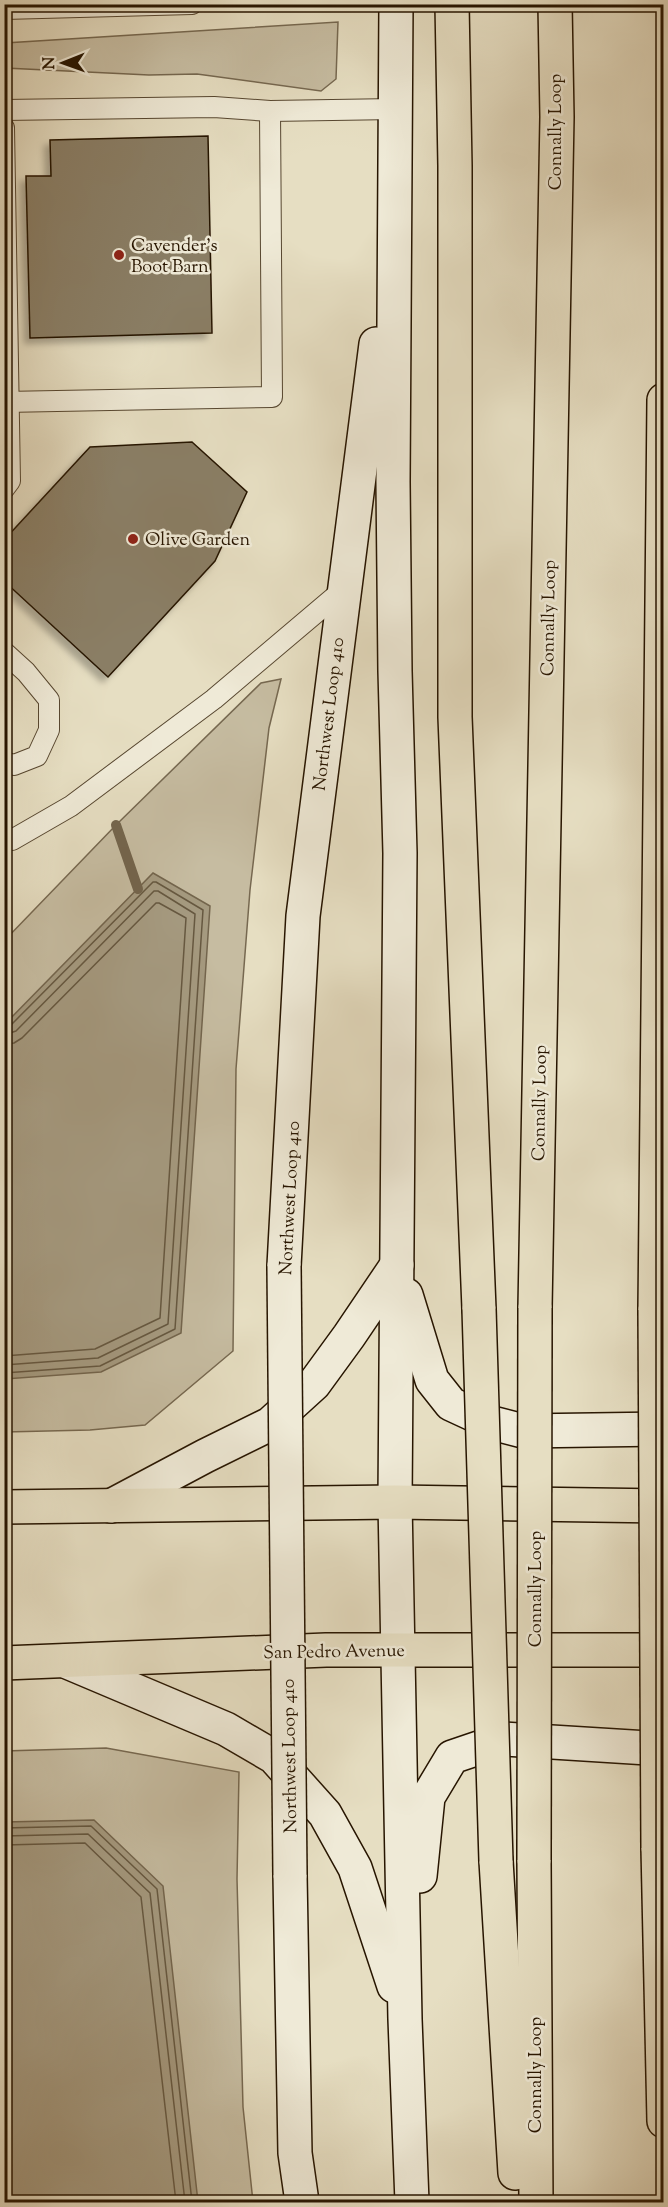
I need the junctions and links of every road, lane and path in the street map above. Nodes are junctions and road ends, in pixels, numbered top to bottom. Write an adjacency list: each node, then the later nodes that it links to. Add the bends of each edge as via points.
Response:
1 (192, 4): 5 (lane)
2 (396, 4): 7 (main road, Northwest Loop 410)
3 (452, 4): 35 (main road, bridge, via 455,717 496,1860)
4 (555, 4): 36 (main road, Connally Loop, bridge, via 557,117 535,1308)
5 (4, 9)
6 (4, 110): 8 (lane, via 214,107)
7 (395, 110): 8 (lane); 10 (main road, Northwest Loop 410)
8 (270, 111): 12 (lane, via 272,397)
9 (4, 128): 12 (lane)
10 (395, 200): 16 (main road, Northwest Loop 410); 20 (main road, Northwest Loop 410, via 393,482 400,853)
11 (663, 400): 13 (main road)
12 (7, 402): 15 (lane, via 9,481)
13 (663, 465): 14 (main road); 32 (main road, bridge, via 655,1310)
14 (663, 478)
15 (4, 489)
16 (344, 589): 19 (lane, via 214,699 71,806 12,840); 33 (main road, Northwest Loop 410, bridge, via 303,916 284,1266 295,2153)
17 (4, 652): 18 (lane, via 49,700 49,730 37,756 14,765)
18 (4, 762)
19 (4, 838)
20 (397, 1265): 21 (main road, via 432,1380 451,1404 492,1423 523,1431); 22 (main road, Northwest Loop 410); 23 (main road, via 314,1384 270,1424)
21 (663, 1429)
22 (394, 1502): 23 (main road); 24 (main road); 26 (main road, Northwest Loop 410)
23 (111, 1506): 25 (main road)
24 (663, 1506)
25 (4, 1507)
26 (398, 1649): 27 (main road, San Pedro Avenue); 28 (main road, San Pedro Avenue); 31 (main road, Northwest Loop 410)
27 (663, 1650)
28 (65, 1661): 29 (main road, San Pedro Avenue); 31 (main road, via 226,1730 274,1757 325,1814 355,1868)
29 (4, 1663)
30 (663, 1749): 31 (main road, via 505,1739 452,1757 428,1797)
31 (405, 2019): 34 (main road, Northwest Loop 410)
32 (663, 2121)
33 (302, 2202)
34 (412, 2202)
35 (517, 2202)
36 (536, 2202)

